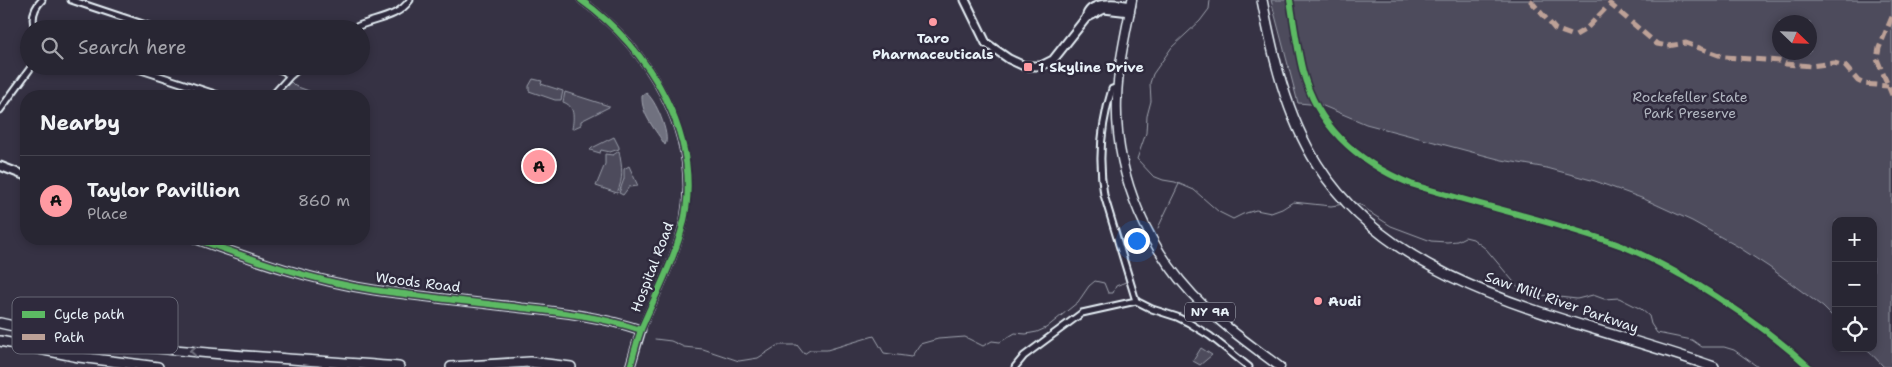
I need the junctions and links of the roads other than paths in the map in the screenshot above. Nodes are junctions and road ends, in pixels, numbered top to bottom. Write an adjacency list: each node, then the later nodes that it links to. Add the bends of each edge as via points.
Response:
1 (42, 0): 9 (street)
2 (71, 0): 10 (street)
3 (410, 0): 11 (street, via 397,13)
4 (581, 0): 24 (street, Hospital Road, via 621,35 655,79 675,122 686,167 687,189 681,232)
5 (965, 0): 8 (street, via 986,43 1009,60 1024,66 1041,66 1052,60 1086,18 1104,9)
6 (1256, 0): 21 (highway, Saw Mill River Parkway, via 1272,74 1289,122 1312,168)
7 (1262, 0): 21 (highway, Saw Mill River Parkway, via 1278,70 1294,118 1316,164)
8 (1131, 6): 15 (main road, NY 9A)
9 (33, 20)
10 (131, 20)
11 (370, 21)
12 (25, 75): 18 (street)
13 (157, 75): 16 (street)
14 (290, 76): 17 (street)
15 (1118, 86): 23 (street, via 1112,90 1105,119 1101,178); 34 (main road, NY 9A, via 1118,128 1124,166 1134,199 1154,242 1175,274 1207,309)
16 (203, 90)
17 (277, 90)
18 (0, 110)
19 (0, 166): 20 (street)
20 (20, 174)
21 (1344, 205): 35 (highway, Saw Mill River Parkway, via 1369,232 1397,252 1473,292 1537,317); 36 (highway, Saw Mill River Parkway, via 1400,247 1476,287 1540,312)
22 (220, 245): 24 (street, Woods Road, via 267,264 344,284 572,313)
23 (1136, 301): 32 (street, via 1082,313 1024,356); 33 (street, via 1189,323)
24 (641, 330): 31 (street, Hospital Road)
25 (178, 350): 28 (highway, one-way to 25)
26 (64, 354): 27 (highway)
27 (158, 367)
28 (399, 367)
29 (452, 367): 30 (highway, via 530,362)
30 (571, 367)
31 (630, 367)
32 (1015, 367)
33 (1249, 367)
34 (1280, 367)
35 (1696, 367)
36 (1714, 367)

